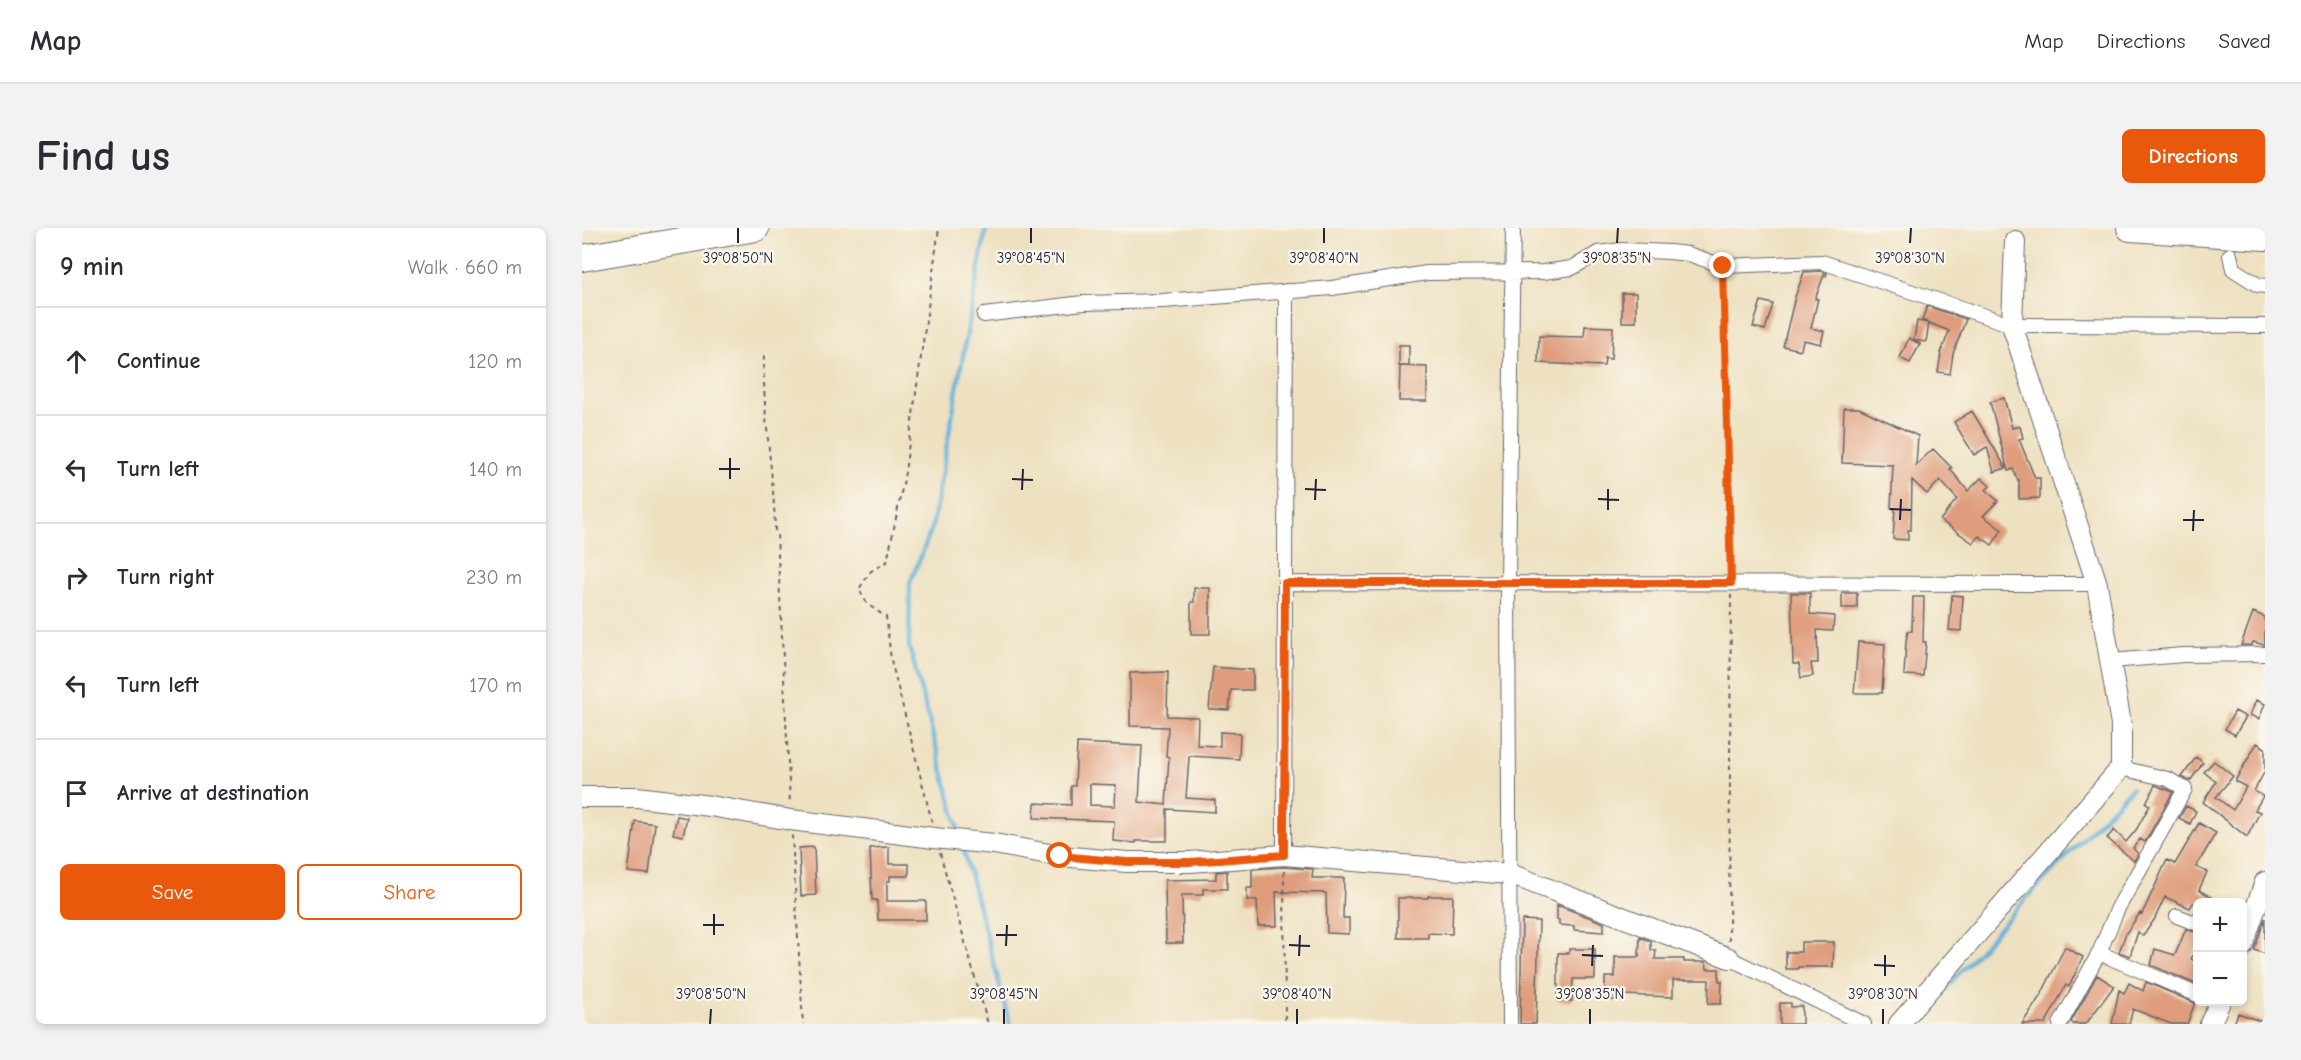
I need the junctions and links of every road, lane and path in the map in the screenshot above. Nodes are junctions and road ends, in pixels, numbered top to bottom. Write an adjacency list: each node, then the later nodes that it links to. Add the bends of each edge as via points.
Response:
1 (756, 228): 7 (highway)
2 (939, 228): 25 (path, via 904,478 887,562 870,571 859,589 867,604 886,617 891,660)
3 (1513, 228): 9 (street)
4 (2130, 228): 5 (highway)
5 (2253, 238): 10 (street, via 2233,269)
6 (2015, 241): 13 (street)
7 (582, 258)
8 (1723, 266): 9 (street, via 1679,253 1622,250 1598,254 1572,268); 13 (street, via 1822,262); 18 (path)
9 (1513, 272): 11 (street, via 1427,273 1342,287); 16 (street)
10 (2265, 286)
11 (1286, 291): 12 (street, via 1083,303); 17 (street)
12 (984, 315)
13 (2012, 325): 14 (street); 19 (street)
14 (2265, 326)
15 (764, 356): 24 (path)
16 (1508, 582): 17 (street); 18 (street); 27 (street)
17 (1285, 583): 26 (street)
18 (1731, 583): 19 (street); 33 (path)
19 (2097, 584): 21 (street)
20 (2265, 654): 21 (street)
21 (2110, 661): 22 (street, via 2121,724)
22 (2121, 768): 32 (street, via 2168,779 2185,789 2118,908); 41 (street)
23 (582, 797): 24 (street, via 637,797)
24 (791, 820): 25 (street); 36 (path)
25 (936, 839): 26 (street, bridge, via 1127,862); 37 (path)
26 (1284, 855): 27 (street); 38 (path)
27 (1510, 874): 33 (street); 39 (street)
28 (2265, 882): 31 (street)
29 (2177, 916): 30 (street)
30 (2193, 922)
31 (2247, 933)
32 (2099, 953): 34 (street); 42 (street)
33 (1729, 958): 40 (street)
34 (2193, 993)
35 (2217, 1006): 43 (street)
36 (803, 1024)
37 (988, 1024)
38 (1285, 1024)
39 (1510, 1024)
40 (1864, 1024)
41 (1899, 1024)
42 (2060, 1024)
43 (2210, 1024)

